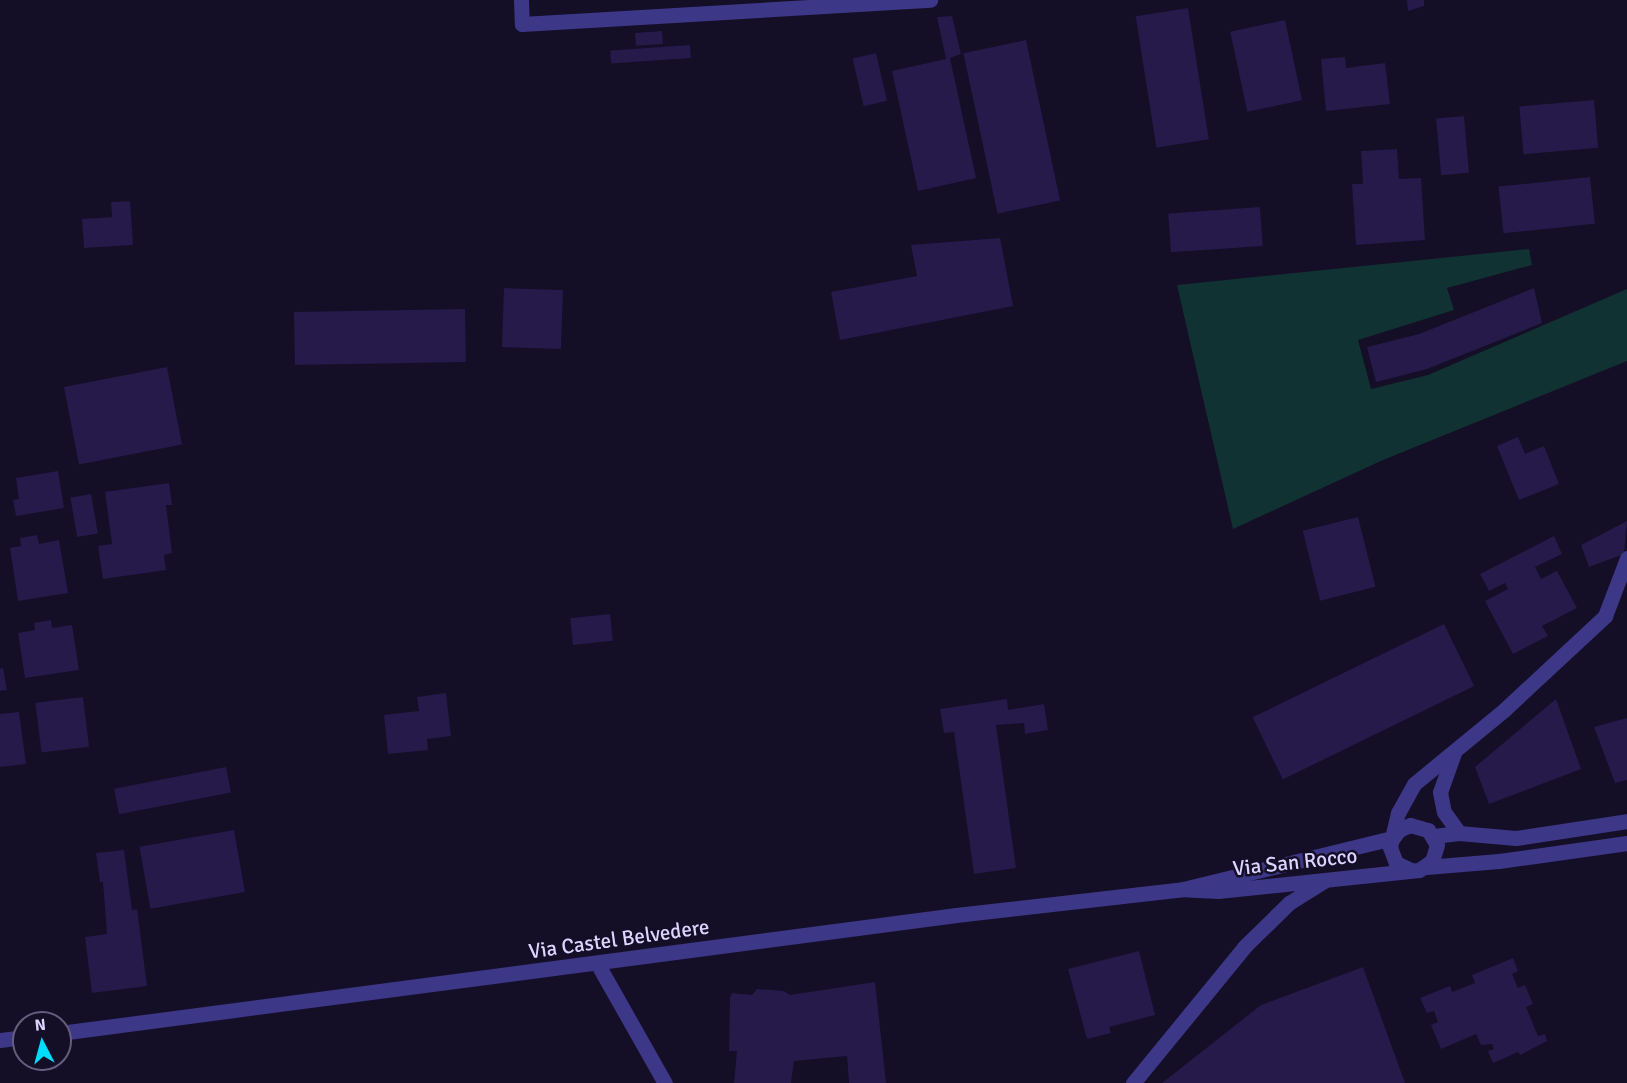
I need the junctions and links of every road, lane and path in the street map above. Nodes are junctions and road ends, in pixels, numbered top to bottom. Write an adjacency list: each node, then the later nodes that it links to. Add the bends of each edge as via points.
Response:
1 (521, 0): 2 (street, via 522,24)
2 (930, 0)
3 (1627, 558): 4 (street, via 1605,616)
4 (1454, 753): 6 (street, via 1440,792 1444,812); 8 (street, via 1414,784 1398,813)
5 (1627, 821): 6 (street, via 1516,838)
6 (1459, 833): 7 (street)
7 (1434, 836): 8 (street, via 1410,825); 10 (street, via 1436,853)
8 (1393, 838): 11 (street, via 1392,855 1396,863); 13 (street)
9 (1627, 843): 10 (street)
10 (1426, 867): 11 (street)
11 (1411, 870): 12 (street, Via San Rocco)
12 (1327, 880): 13 (street, Via San Rocco, via 1218,891); 17 (street, via 1289,903 1245,946)
13 (1184, 889): 14 (street, Via Castel Belvedere)
14 (597, 963): 15 (street, Via Castel Belvedere); 16 (street)
15 (72, 1031)
16 (665, 1083)
17 (1133, 1083)

